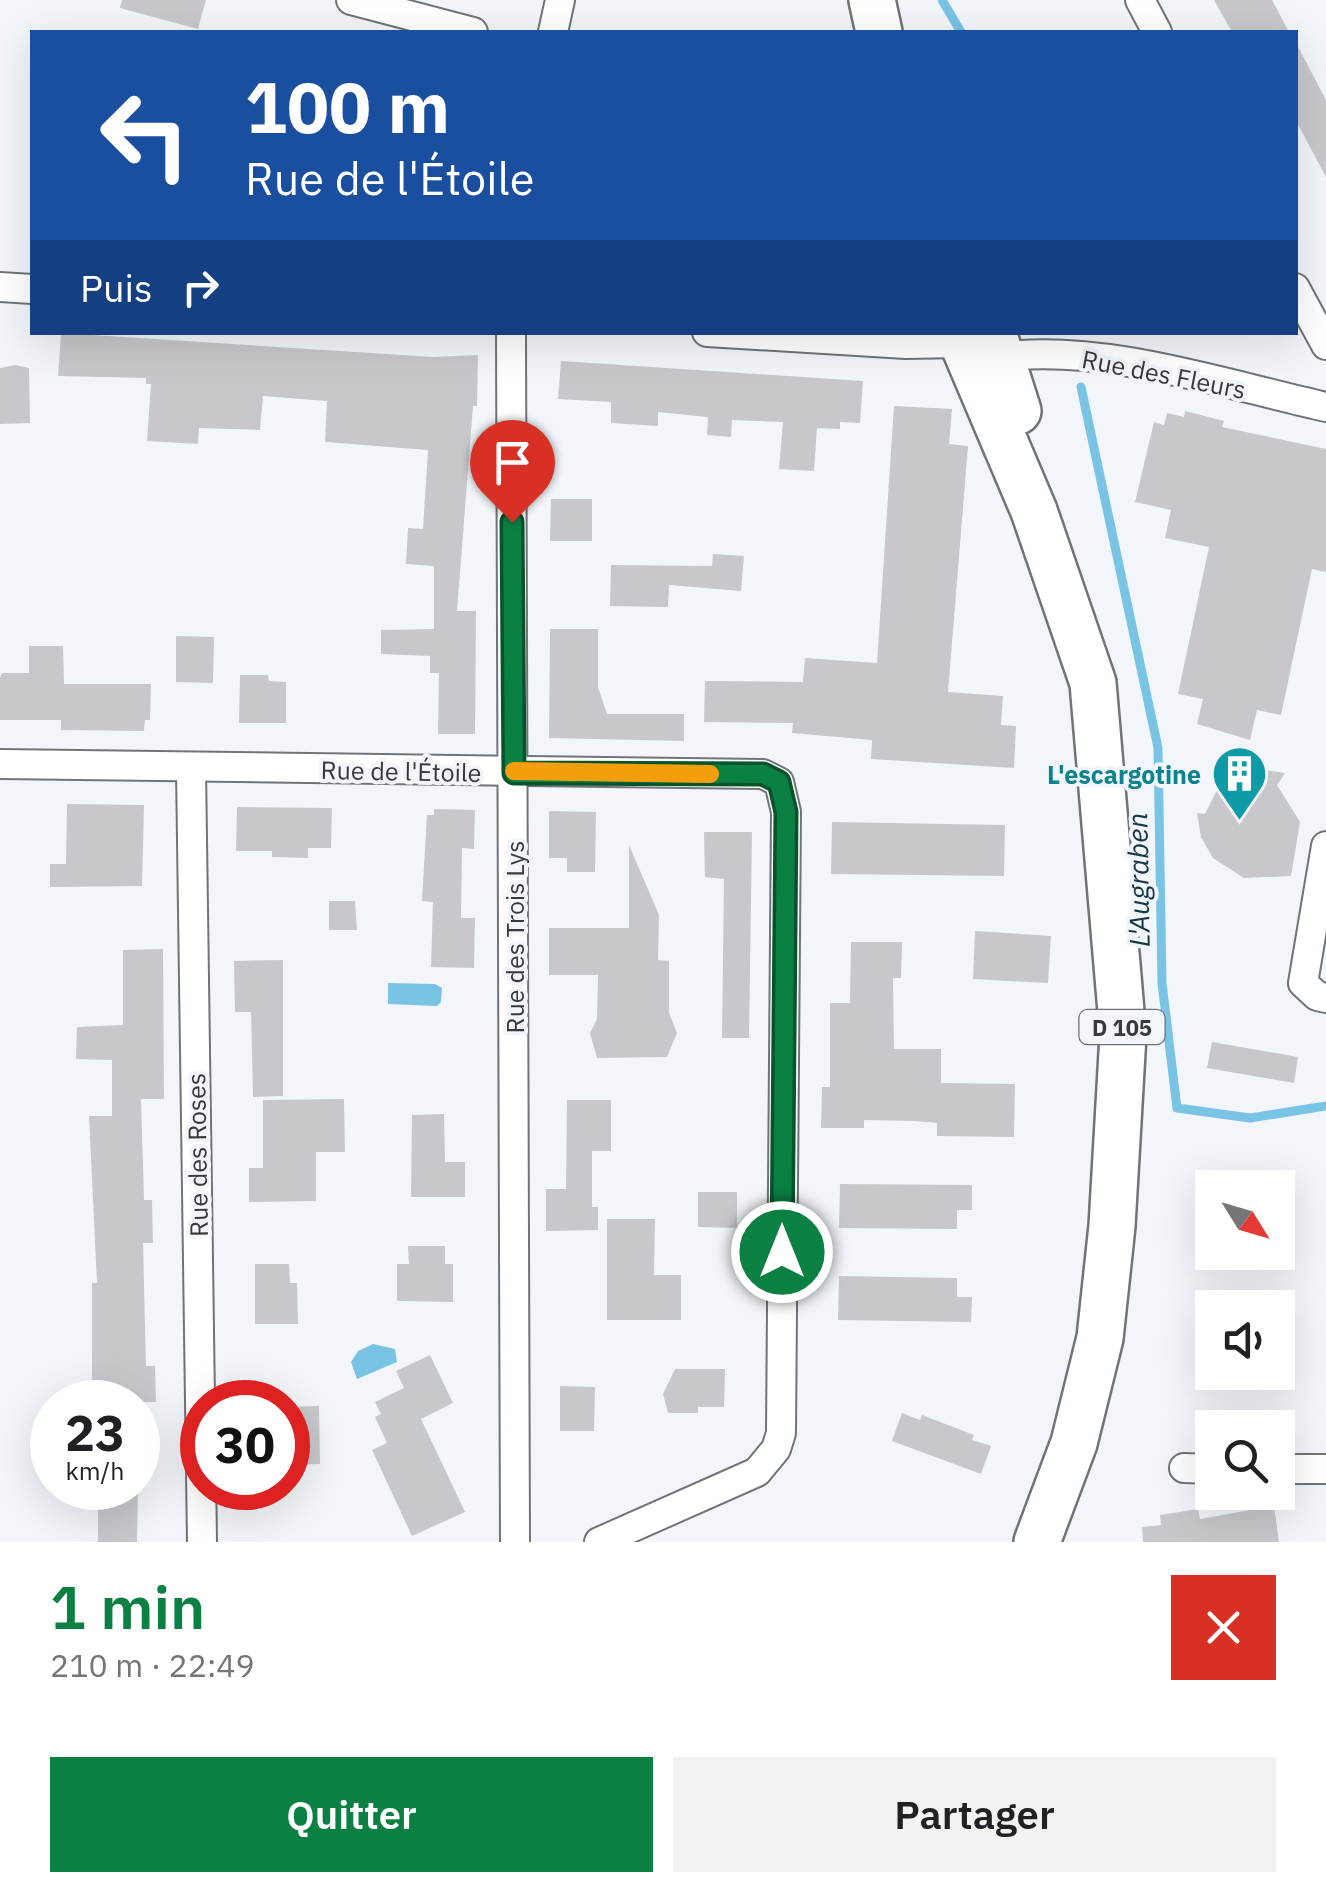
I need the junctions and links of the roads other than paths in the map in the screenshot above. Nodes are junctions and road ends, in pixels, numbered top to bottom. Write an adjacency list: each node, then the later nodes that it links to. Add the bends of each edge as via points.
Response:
1 (351, 0): 5 (street)
2 (560, 0): 6 (street)
3 (872, 0): 7 (main road)
4 (1140, 0): 8 (street)
5 (465, 30)
6 (553, 30)
7 (879, 30)
8 (1156, 30)
9 (0, 287): 10 (street)
10 (30, 289)
11 (1298, 294): 15 (street)
12 (511, 335): 19 (street, Rue des Trois Lys)
13 (757, 335): 14 (street, Rue des Fleurs)
14 (978, 341): 16 (street, Rue des Fleurs, via 1023,354 1100,357); 27 (main road, D 105, via 1094,683 1123,1034 1100,1338 1074,1444)
15 (1326, 345)
16 (1326, 407)
17 (0, 764): 18 (street, Rue de l'Étoile)
18 (191, 768): 19 (street, Rue de l'Étoile); 24 (street, Rue des Roses)
19 (514, 773): 25 (street, Rue des Trois Lys); 26 (street, Rue de l'Étoile, via 763,774 779,782 786,802 776,1449 756,1472)
20 (1326, 846): 21 (street, via 1303,982)
21 (1326, 998)
22 (1295, 1469): 23 (street)
23 (1326, 1469)
24 (202, 1542)
25 (515, 1542)
26 (600, 1542)
27 (1037, 1542)

